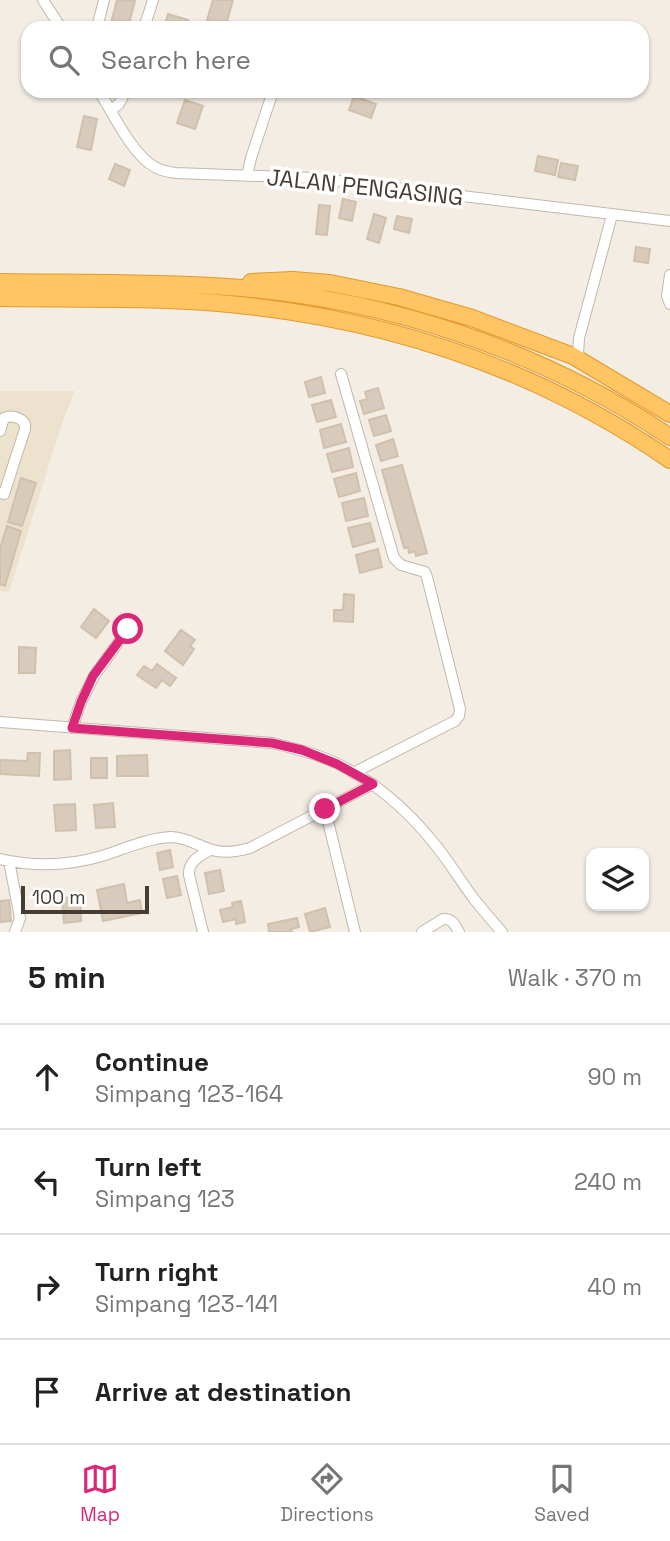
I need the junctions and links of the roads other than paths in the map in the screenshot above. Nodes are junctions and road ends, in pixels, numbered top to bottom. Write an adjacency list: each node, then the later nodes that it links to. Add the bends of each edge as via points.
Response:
1 (43, 0): 4 (street)
2 (104, 0): 5 (street)
3 (153, 0): 6 (street)
4 (56, 21)
5 (98, 21)
6 (146, 21)
7 (103, 98): 10 (street, JALAN PENGASING)
8 (122, 98): 10 (street)
9 (271, 98): 11 (street)
10 (111, 110): 11 (street, JALAN PENGASING, via 138,153 155,167 176,173)
11 (247, 176): 12 (street, JALAN PENGASING, via 313,178)
12 (612, 215): 13 (street, JALAN PENGASING); 19 (street)
13 (670, 221)
14 (670, 275): 18 (street)
15 (0, 282): 16 (highway)
16 (235, 288): 20 (highway, via 255,281 330,283 472,318); 25 (highway, via 379,309 475,338 586,386)
17 (0, 299): 26 (highway, via 227,304 375,327 519,376 589,410)
18 (670, 304)
19 (579, 338): 20 (street); 21 (street)
20 (562, 352): 21 (highway)
21 (582, 361): 23 (highway)
22 (341, 374): 31 (street, via 394,558 427,577 460,709 455,721)
23 (670, 414)
24 (0, 431): 27 (street, via 8,416 25,424)
25 (670, 437)
26 (670, 460)
27 (1, 497)
28 (128, 629): 30 (street, via 93,676)
29 (0, 722): 30 (street)
30 (72, 728): 31 (street, via 272,743 302,750)
31 (353, 773): 32 (street)
32 (373, 784): 33 (street); 36 (street, via 426,833)
33 (325, 809): 34 (street, via 250,848); 39 (street)
34 (210, 850): 35 (street, via 173,837 81,862 55,865); 38 (street, via 188,869)
35 (5, 860): 37 (street, via 20,918)
36 (474, 900): 42 (street); 43 (street)
37 (15, 932)
38 (203, 932)
39 (355, 932)
40 (422, 932): 41 (street, via 446,919)
41 (459, 932)
42 (493, 932)
43 (502, 932)

